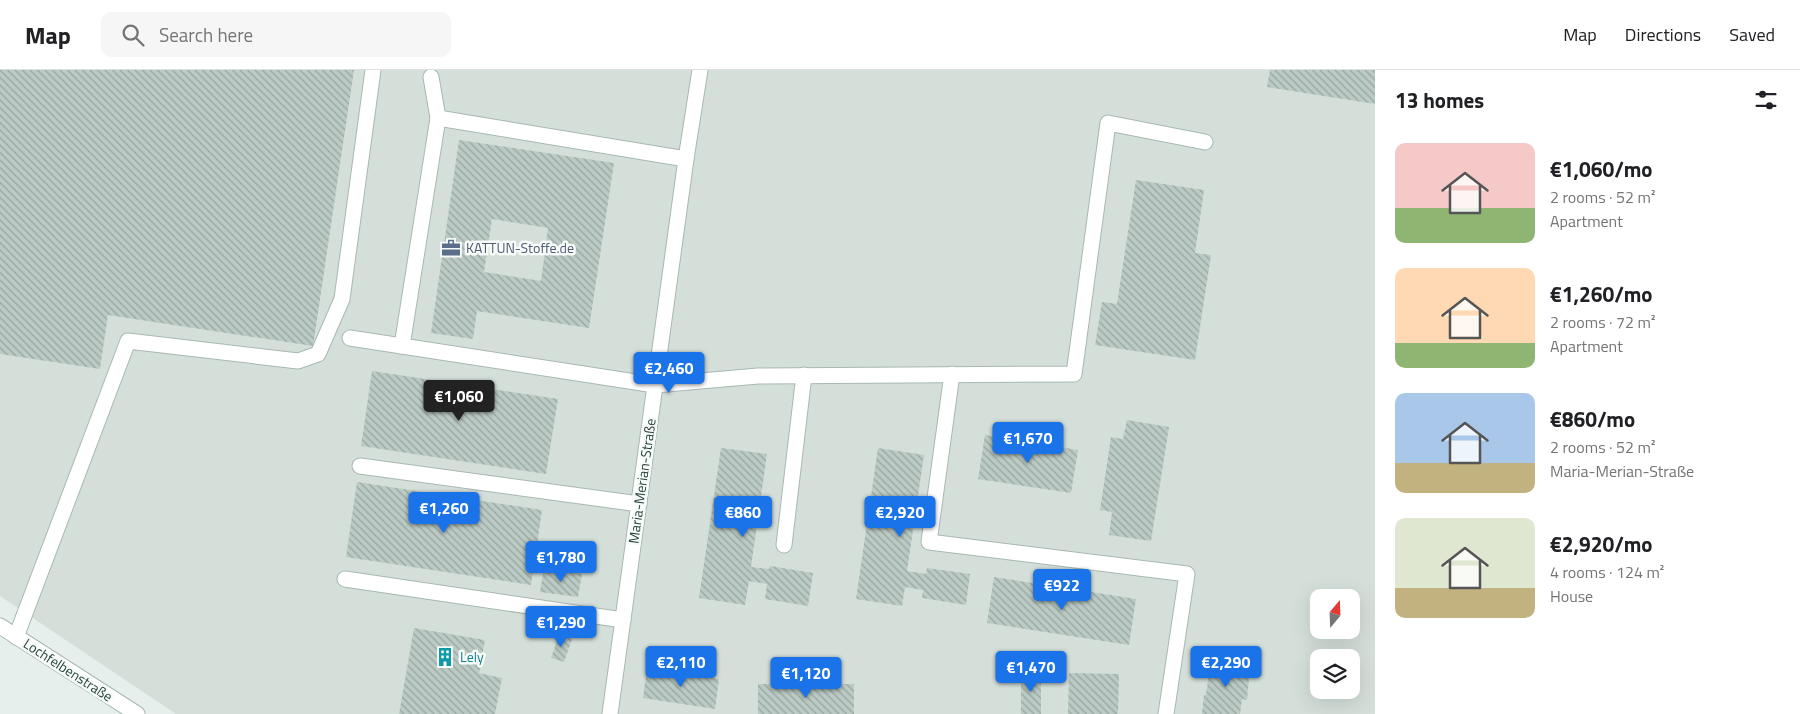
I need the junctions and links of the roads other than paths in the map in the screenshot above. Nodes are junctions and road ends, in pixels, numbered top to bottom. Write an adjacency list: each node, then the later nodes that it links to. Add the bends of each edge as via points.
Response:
1 (373, 70): 18 (street, via 342,299 318,354 298,361 128,341)
2 (700, 70): 6 (street, Maria-Merian-Straße)
3 (431, 78): 4 (street)
4 (438, 118): 6 (street); 8 (street)
5 (1205, 142): 9 (street, via 1108,123 1074,374)
6 (686, 159): 11 (street, Maria-Merian-Straße)
7 (350, 338): 8 (street)
8 (402, 346): 11 (street)
9 (952, 374): 10 (street); 21 (street, via 929,542 1187,574)
10 (804, 375): 11 (street); 14 (street)
11 (655, 385): 13 (street, Maria-Merian-Straße)
12 (360, 466): 13 (street)
13 (639, 504): 16 (street, Maria-Merian-Straße)
14 (784, 545)
15 (345, 578): 16 (street)
16 (623, 620): 20 (street, Maria-Merian-Straße)
17 (0, 626): 18 (street, Lochfelbenstraße)
18 (16, 636): 19 (street, Lochfelbenstraße)
19 (137, 714)
20 (610, 714)
21 (1166, 714)

